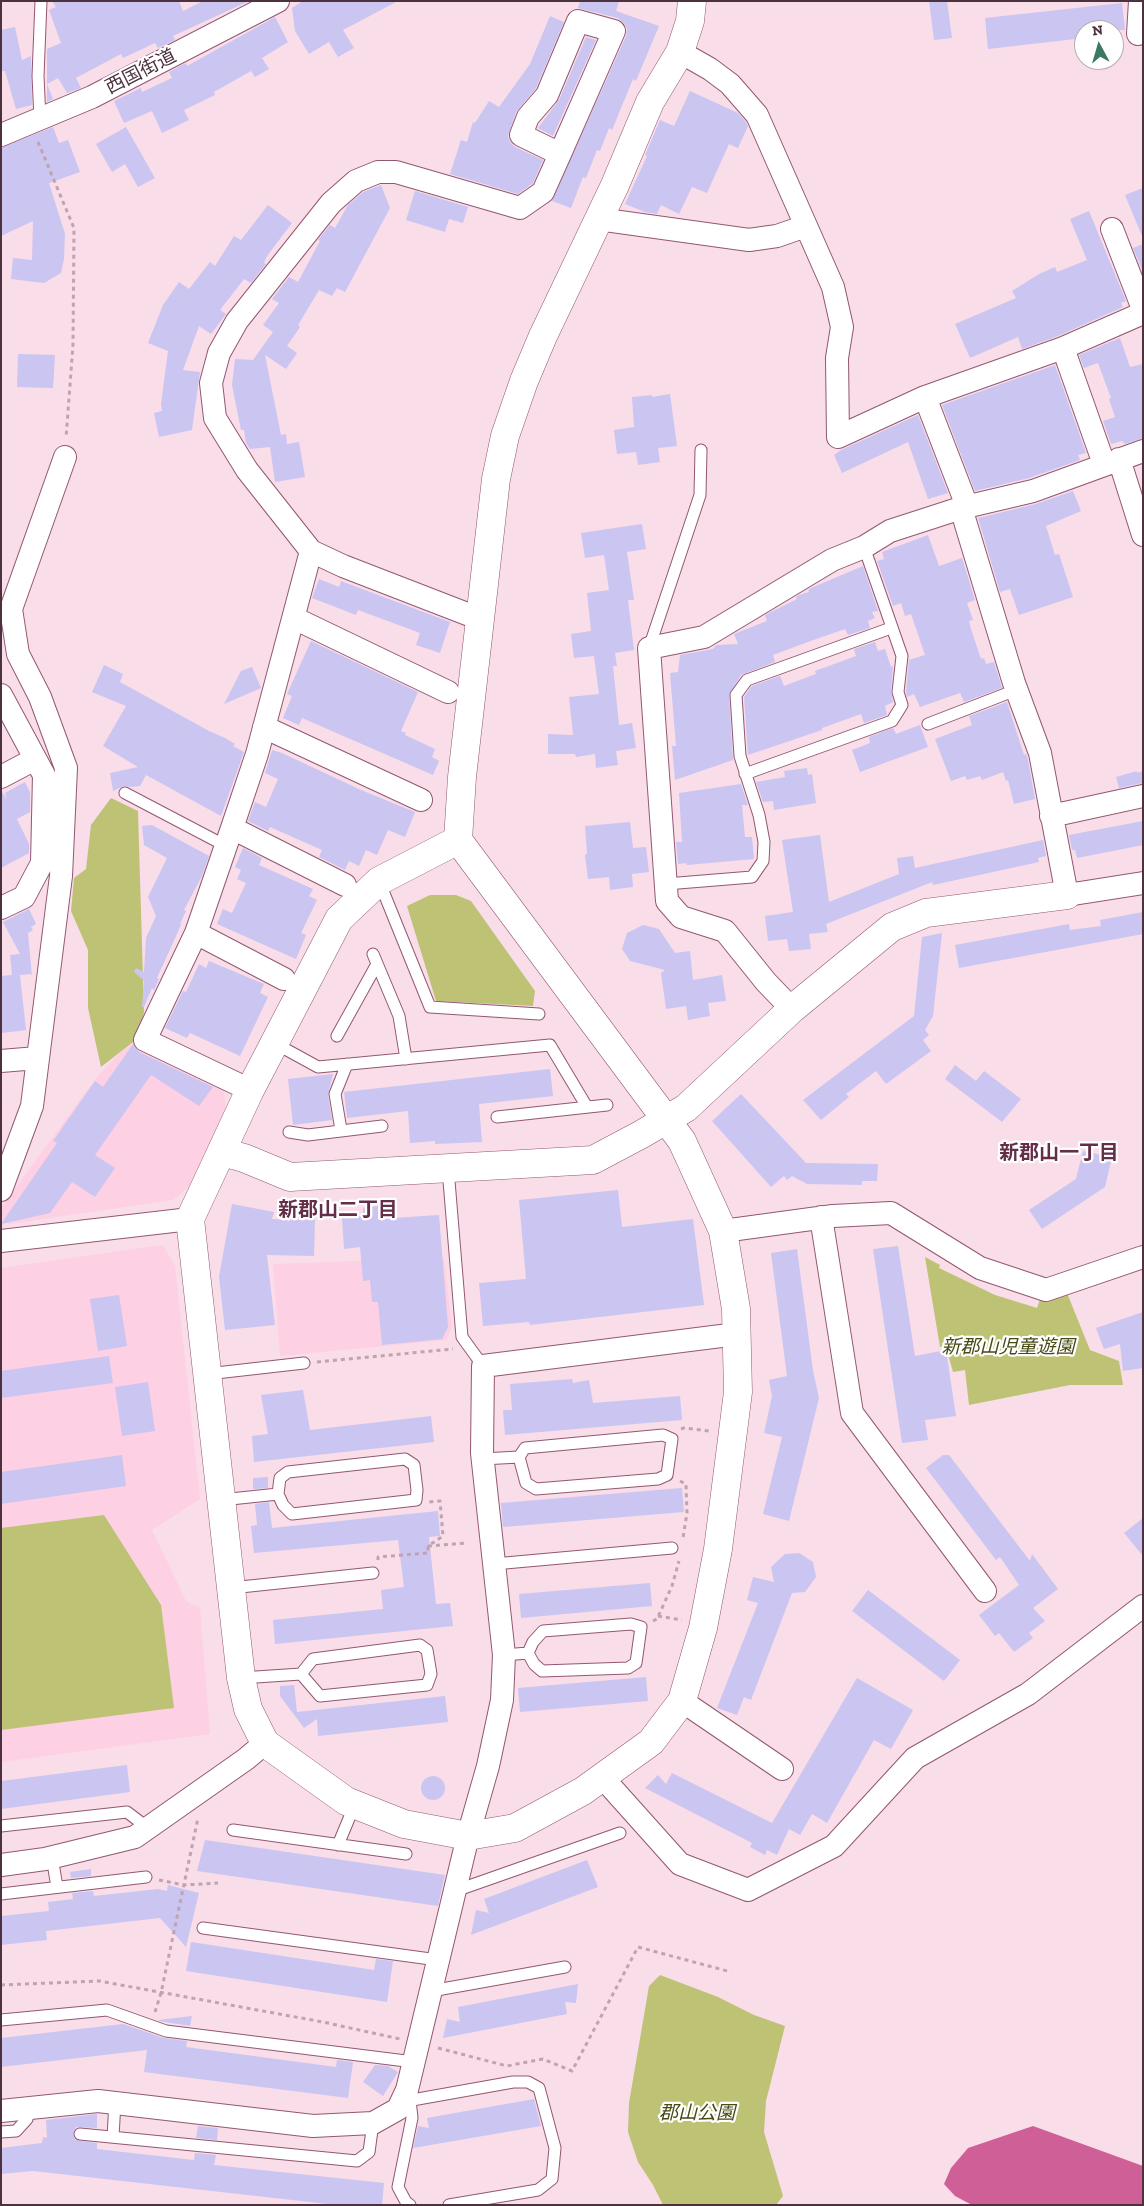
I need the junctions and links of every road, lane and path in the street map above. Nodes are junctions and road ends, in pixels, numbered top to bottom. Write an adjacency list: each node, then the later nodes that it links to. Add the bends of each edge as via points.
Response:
1 (41, 1): 7 (lane)
2 (278, 1): 7 (street, 西国街道, via 92,97)
3 (692, 1): 6 (street, via 690,21)
4 (1140, 1): 5 (street)
5 (1138, 34)
6 (680, 52): 10 (street, via 650,102); 11 (street, via 730,84 757,115)
7 (35, 121): 8 (street, 西国街道); 19 (path, via 74,228 73,345)
8 (1, 135)
9 (560, 154): 9 (street, via 522,135 528,117 547,95 578,21 614,31); 24 (street, via 543,192 520,208 396,172 378,172 356,181 331,203 237,321 218,353 211,384 215,418 247,470)
10 (598, 220): 11 (street, via 749,240 777,236); 26 (street, via 539,345 505,436 496,479)
11 (806, 226): 16 (street, via 833,287 842,327 836,358 838,437)
12 (1112, 229): 13 (street)
13 (1143, 309)
14 (1143, 313): 15 (street)
15 (1063, 348): 16 (street); 20 (street)
16 (925, 398): 21 (street)
17 (701, 450): 28 (lane, via 700,495)
18 (1143, 450): 20 (street)
19 (65, 458): 55 (street, via 11,609 18,654 40,697 66,768 61,876)
20 (1112, 462): 21 (street, via 1033,491); 22 (street)
21 (964, 507): 23 (street, via 890,531); 29 (street)
22 (1143, 535)
23 (864, 547): 27 (lane); 28 (street, via 832,560 704,637)
24 (311, 551): 25 (street); 26 (street)
25 (294, 618): 30 (street); 33 (street)
26 (480, 619): 42 (street)
27 (891, 628): 35 (lane, via 747,680 736,695 740,756); 35 (lane, via 902,656 898,692 902,705 892,721)
28 (649, 648): 45 (street)
29 (1016, 690): 32 (lane); 40 (street, via 1040,753)
30 (448, 692)
31 (1, 695): 34 (street)
32 (928, 724)
33 (264, 727): 39 (street); 41 (street)
34 (35, 759): 36 (street); 48 (street, via 44,775 42,863 24,897)
35 (745, 774): 45 (lane, via 759,815 764,842 763,861 752,876)
36 (1, 777)
37 (125, 793): 41 (lane)
38 (1143, 796): 40 (street)
39 (420, 800)
40 (1051, 816): 47 (street)
41 (229, 837): 46 (street); 49 (street)
42 (458, 840): 43 (street); 63 (street)
43 (379, 881): 52 (lane, via 430,1007); 54 (street, via 339,919)
44 (1143, 882): 47 (street)
45 (666, 884): 51 (street, via 667,901 681,917 725,931)
46 (345, 885)
47 (1067, 895): 51 (street, via 926,913 892,927)
48 (1, 908)
49 (196, 933): 50 (street); 59 (street, via 145,1040)
50 (284, 979)
51 (792, 1009): 63 (street, via 686,1108)
52 (539, 1014)
53 (338, 1036): 56 (lane, via 375,959 399,1016)
54 (276, 1044): 58 (lane, via 318,1067); 59 (street)
55 (37, 1058): 57 (street); 69 (street, via 32,1106)
56 (406, 1058): 58 (lane); 61 (lane, via 550,1045)
57 (1, 1061)
58 (347, 1064): 65 (lane, via 335,1094)
59 (250, 1090): 67 (street)
60 (607, 1105): 61 (lane)
61 (587, 1107): 62 (lane)
62 (497, 1117)
63 (665, 1119): 68 (street, via 593,1160); 72 (street, via 682,1142)
64 (382, 1126): 65 (lane)
65 (340, 1130): 66 (lane, via 308,1135)
66 (290, 1132)
67 (222, 1152): 68 (street, via 290,1178); 71 (street)
68 (448, 1169): 76 (lane, via 462,1337)
69 (1, 1190)
70 (822, 1217): 72 (street); 74 (street, via 891,1213 980,1268 1046,1290); 93 (street, via 852,1413)
71 (190, 1219): 73 (street); 79 (street)
72 (723, 1231): 75 (street)
73 (1, 1241)
74 (1143, 1257)
75 (737, 1334): 78 (street); 101 (street, via 738,1392 718,1549 703,1628)
76 (468, 1346): 77 (path); 78 (lane)
77 (304, 1363): 79 (lane)
78 (483, 1366): 83 (street)
79 (207, 1374): 85 (street)
80 (684, 1428): 81 (path)
81 (715, 1432)
82 (519, 1457): 82 (lane, via 525,1448 663,1435 672,1439 666,1474 658,1479 536,1489 526,1483); 83 (lane)
83 (482, 1459): 90 (street)
84 (278, 1494): 85 (lane); 86 (lane, via 283,1506 292,1514); 86 (lane, via 280,1478 288,1472 405,1459 414,1464)
85 (221, 1500): 92 (street)
86 (416, 1500): 88 (path, via 425,1503 440,1501 443,1536)
87 (467, 1543): 88 (path)
88 (428, 1546): 91 (path, via 428,1553 378,1557 380,1572)
89 (672, 1548): 90 (lane)
90 (494, 1564): 98 (street)
91 (373, 1573): 92 (lane)
92 (231, 1588): 100 (street)
93 (985, 1591)
94 (1143, 1606): 104 (street, via 1028,1694 915,1758 834,1846 748,1890 680,1864)
95 (658, 1616): 96 (path)
96 (686, 1621)
97 (528, 1654): 97 (lane, via 543,1631 632,1624 642,1627 636,1663 628,1668 542,1671); 98 (lane)
98 (504, 1655): 111 (street, via 502,1700)
99 (301, 1674): 99 (lane, via 313,1659 420,1646 427,1650 431,1674 427,1684 320,1696); 100 (lane)
100 (242, 1678): 102 (street, via 248,1709)
101 (682, 1701): 103 (street); 104 (street, via 651,1742)
102 (264, 1743): 105 (street); 106 (street, via 346,1801)
103 (782, 1769)
104 (603, 1778): 111 (street, via 515,1828)
105 (205, 1788): 108 (street); 118 (path)
106 (355, 1804): 111 (street, via 404,1824); 112 (lane)
107 (1, 1826): 108 (lane, via 127,1812)
108 (148, 1828): 114 (street, via 135,1837)
109 (233, 1830): 112 (lane)
110 (620, 1833): 120 (lane)
111 (468, 1836): 120 (street)
112 (338, 1845): 113 (lane)
113 (406, 1854)
114 (52, 1857): 115 (street); 119 (lane)
115 (1, 1865)
116 (146, 1877): 118 (path); 119 (lane)
117 (218, 1884): 118 (path)
118 (184, 1885): 128 (path)
119 (57, 1887): 121 (lane)
120 (455, 1891): 123 (street)
121 (1, 1894)
122 (203, 1928): 123 (lane)
123 (438, 1960): 127 (street)
124 (565, 1967): 127 (lane)
125 (731, 1972): 131 (path, via 638,1947 572,2071 543,2059 507,2066)
126 (1, 1985): 128 (path, via 99,1981)
127 (431, 1991): 131 (street)
128 (161, 1993): 130 (path); 131 (path, via 323,2022)
129 (1, 2020): 130 (lane, via 107,2010)
130 (150, 2025): 131 (lane, via 166,2031)
131 (416, 2053): 132 (street)
132 (405, 2101): 136 (street, via 398,2109); 140 (lane, via 412,2118 398,2187); 141 (lane, via 513,2082 528,2082 539,2088 555,2148 552,2179 538,2190)
133 (115, 2102): 134 (street); 136 (street, via 313,2126); 139 (lane)
134 (29, 2108): 135 (street); 137 (lane, via 27,2120 16,2131)
135 (1, 2111)
136 (373, 2123): 139 (lane, via 369,2152 357,2160)
137 (1, 2132)
138 (80, 2134): 139 (lane)
139 (113, 2137)
140 (410, 2205)
141 (449, 2205)

